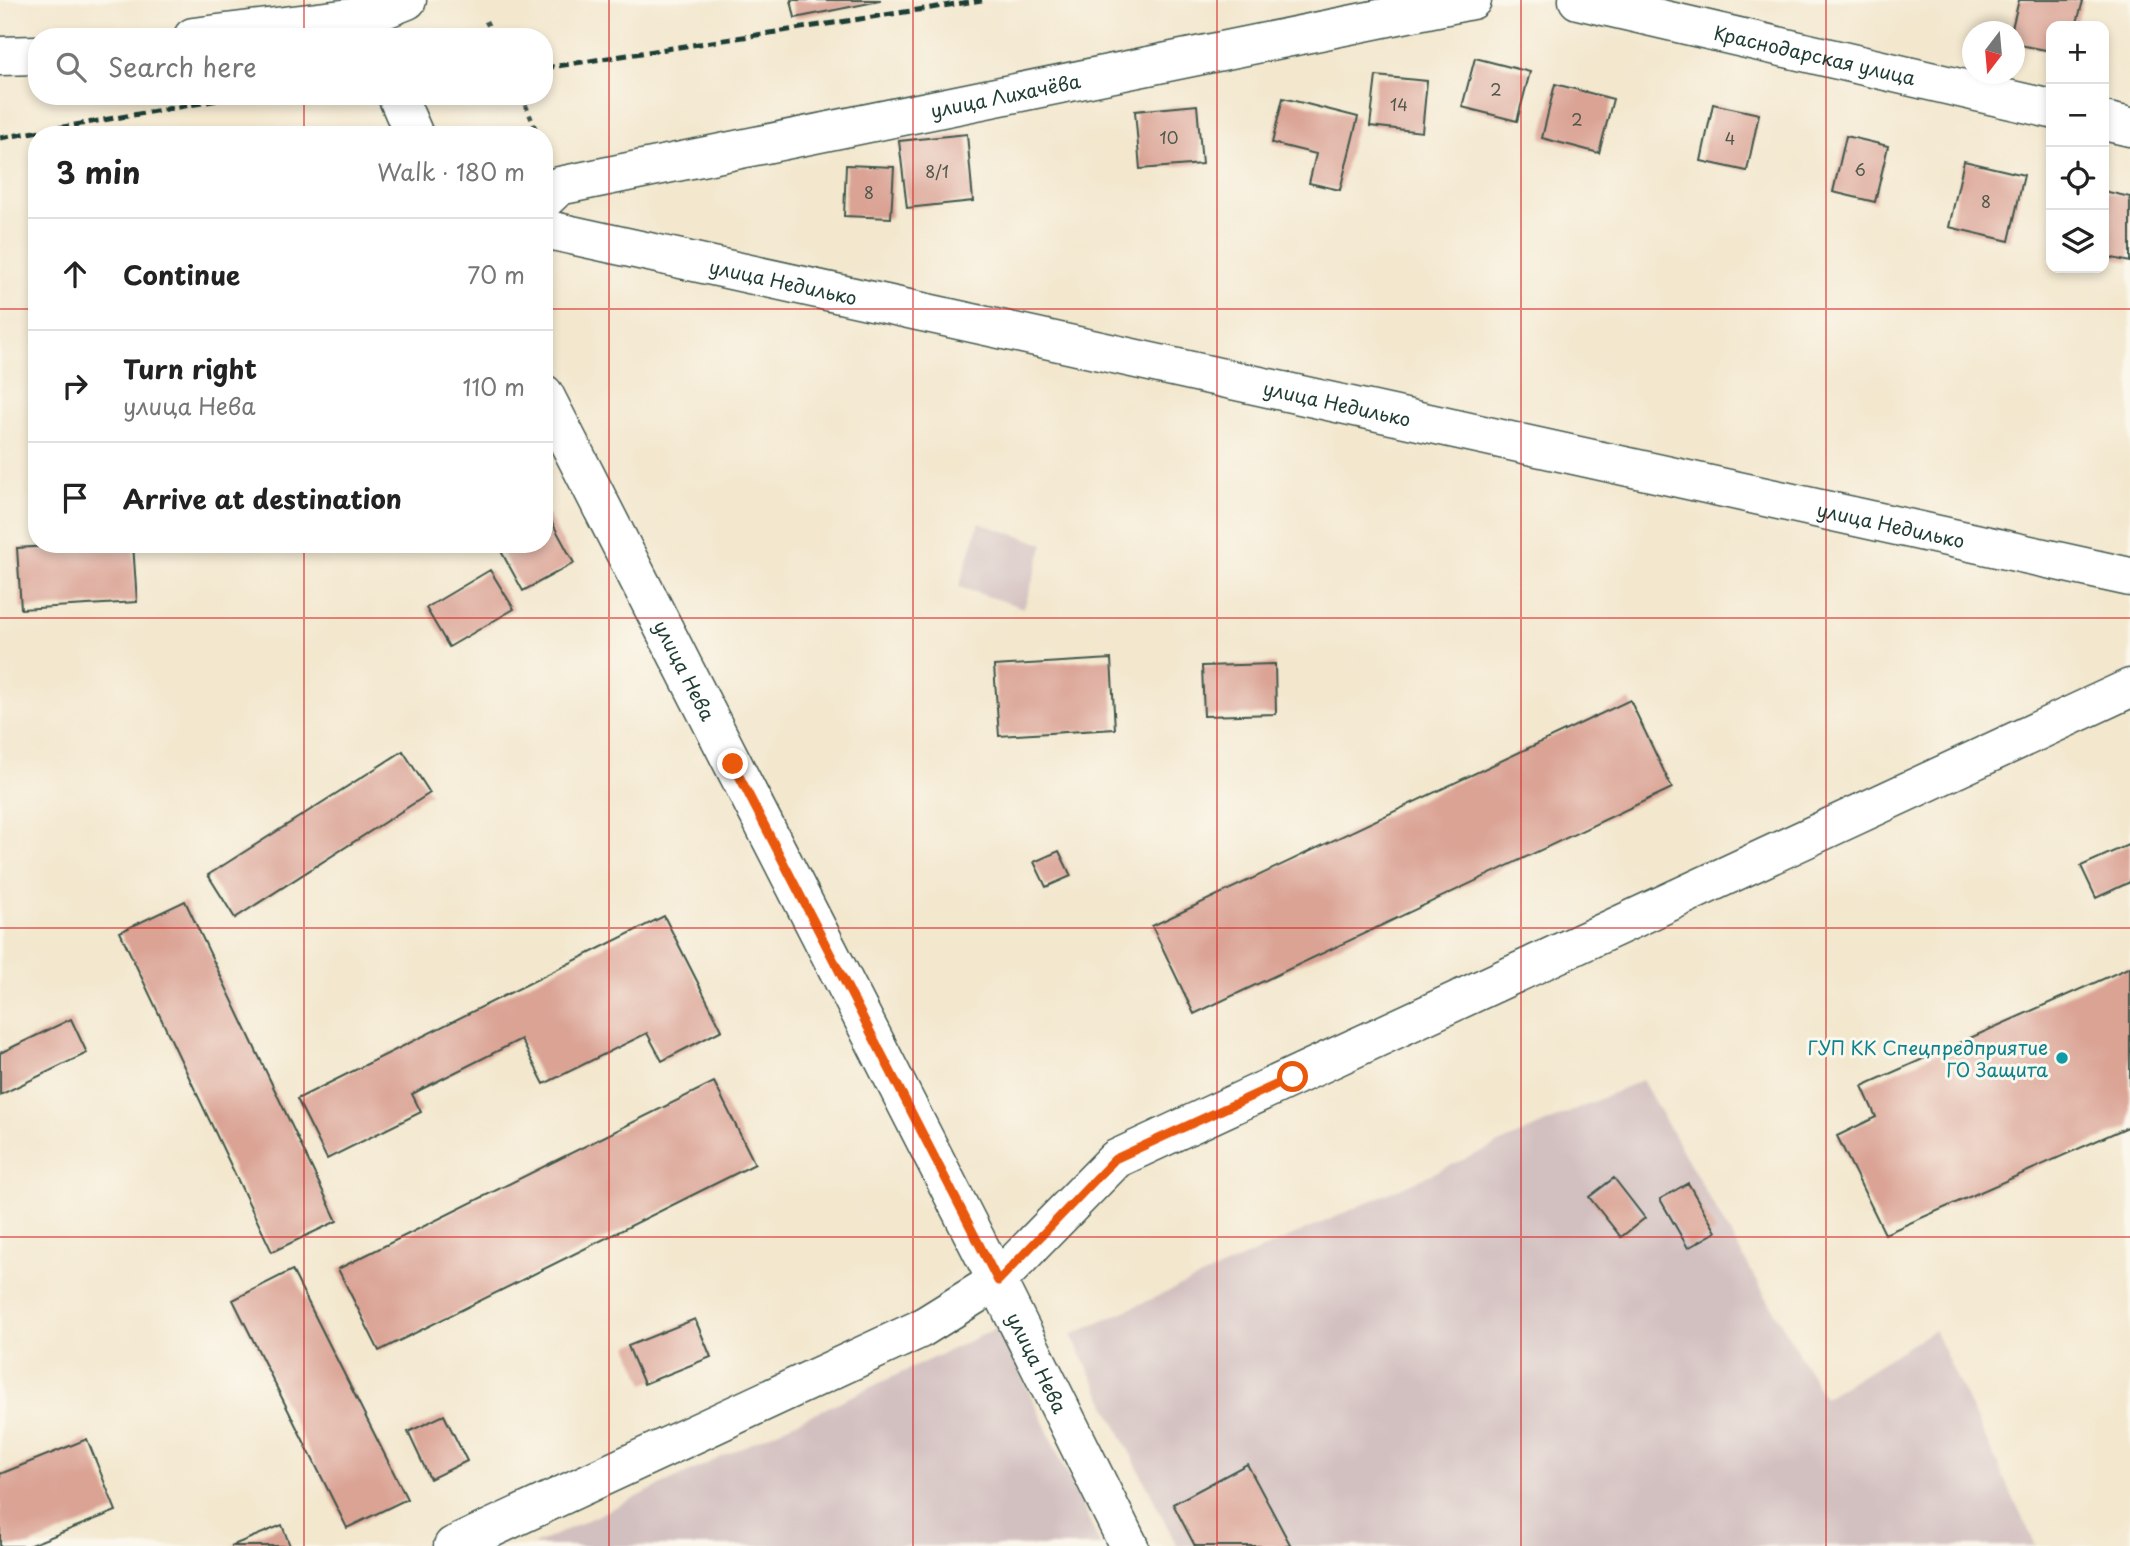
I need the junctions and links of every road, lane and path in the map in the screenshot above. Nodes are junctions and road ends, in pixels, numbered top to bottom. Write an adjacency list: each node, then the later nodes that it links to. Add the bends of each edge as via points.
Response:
1 (407, 0): 4 (street)
2 (1472, 0): 17 (street, улица Лихачёва, via 559,186)
3 (1578, 0): 12 (street, Краснодарская улица)
4 (367, 18): 6 (street)
5 (486, 21): 7 (path)
6 (275, 28)
7 (490, 28)
8 (28, 55): 9 (street)
9 (0, 56)
10 (401, 105): 14 (street)
11 (526, 105): 15 (path)
12 (2046, 108)
13 (2109, 122): 16 (street)
14 (410, 126)
15 (535, 126)
16 (2130, 127)
17 (553, 192)
18 (553, 231): 20 (street, улица Недилько)
19 (553, 412): 22 (street, улица Нева)
20 (2130, 578)
21 (2130, 688): 22 (street, via 1115,1159)
22 (998, 1281): 23 (street, via 920,1329); 24 (street, улица Нева)
23 (453, 1546)
24 (1129, 1546)

